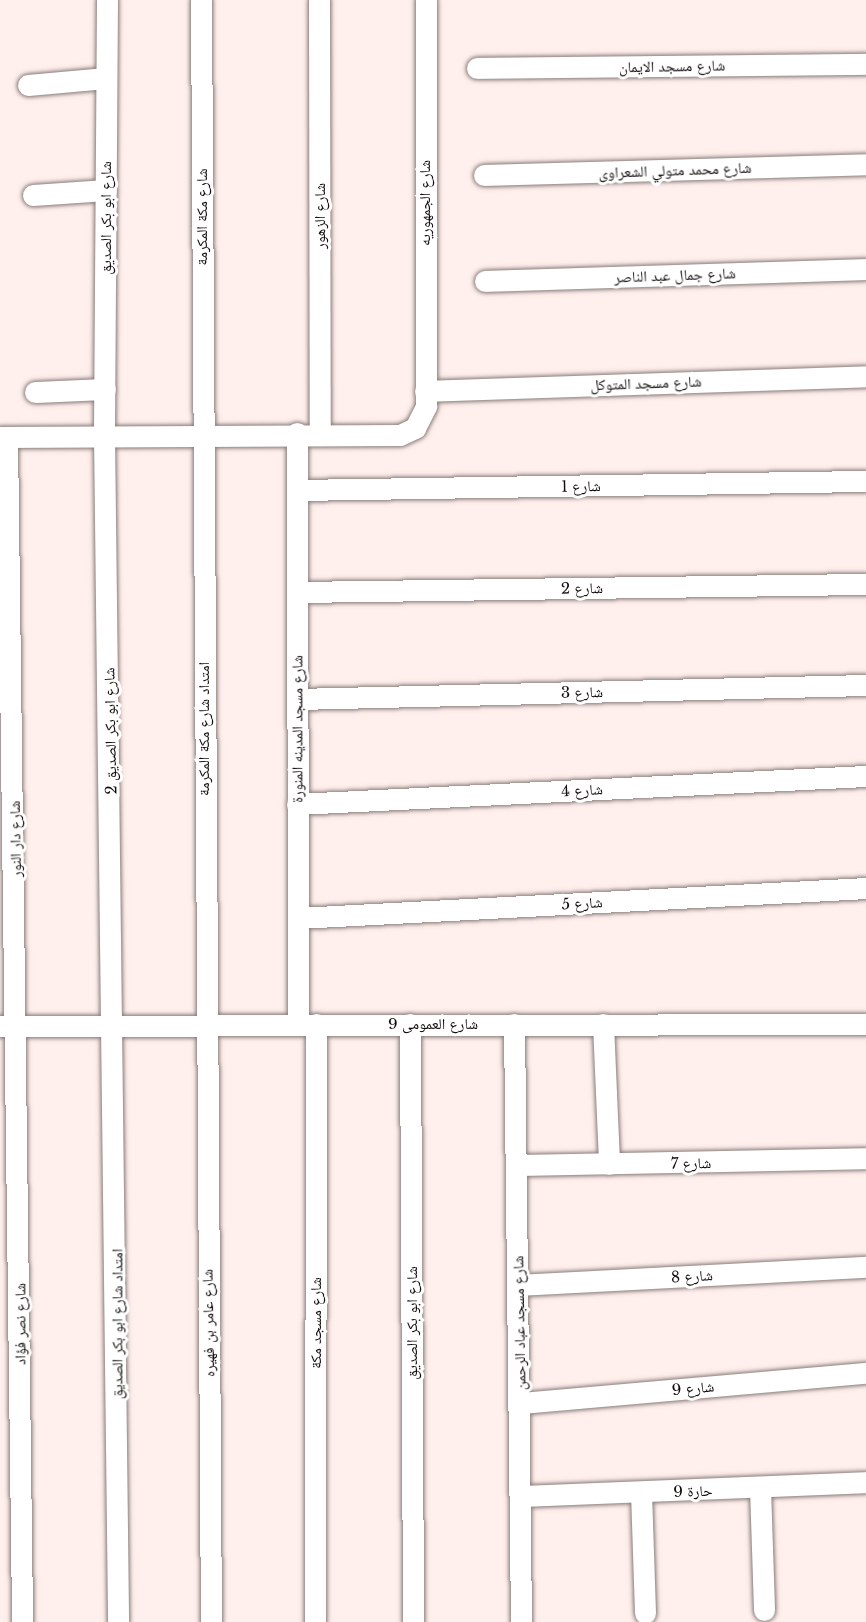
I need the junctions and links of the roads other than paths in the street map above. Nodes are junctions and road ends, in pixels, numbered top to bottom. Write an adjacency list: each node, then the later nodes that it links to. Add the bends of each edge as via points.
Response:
1 (106, 0): 7 (street, شارع ابو بكر الصديق)
2 (201, 0): 21 (street, شارع مكة المكرمة)
3 (319, 0): 20 (street, شارع الزهور)
4 (426, 0): 18 (street, شارع الجمهوريه)
5 (866, 64): 6 (street, شارع مسجد الايمان)
6 (477, 68)
7 (106, 78): 8 (street); 11 (street, شارع ابو بكر الصديق)
8 (28, 85)
9 (866, 164): 10 (street, شارع محمد متولي الشعراوى)
10 (484, 175)
11 (106, 190): 12 (street); 16 (street, شارع ابو بكر الصديق)
12 (33, 195)
13 (866, 269): 14 (street, شارع جمال عبد الناصر)
14 (485, 281)
15 (866, 376): 18 (street, شارع مسجد المتوكل)
16 (105, 389): 17 (street); 22 (street, شارع ابو بكر الصديق)
17 (35, 392)
18 (425, 398): 20 (street, via 415,428 400,435)
19 (297, 433): 20 (street); 21 (street); 25 (street, شارع مسجد المدينه المنورة)
20 (320, 433)
21 (204, 434): 22 (street); 34 (street, امتداد شارع مكة المكرمة)
22 (104, 435): 23 (street); 41 (street, شارع ابو بكر الصديق 2)
23 (4, 437): 40 (street, شارع دار النور)
24 (866, 481): 25 (street, شارع 1)
25 (297, 490): 27 (street, شارع مسجد المدينه المنورة)
26 (866, 584): 27 (street, شارع 2)
27 (297, 592): 29 (street, شارع مسجد المدينه المنورة)
28 (866, 685): 29 (street, شارع 3)
29 (297, 699): 31 (street, شارع مسجد المدينه المنورة)
30 (866, 776): 31 (street, شارع 4)
31 (297, 804): 33 (street, شارع مسجد المدينه المنورة)
32 (866, 888): 33 (street, شارع 5)
33 (298, 918): 35 (street, شارع مسجد المدينه المنورة)
34 (204, 1024): 35 (street, شارع العمومى 9); 41 (street, شارع العمومى 9); 57 (street, شارع عامر بن فهيره)
35 (307, 1024): 36 (street, شارع العمومى 9); 58 (street, شارع مسجد مكة)
36 (410, 1024): 37 (street, شارع العمومى 9); 59 (street, شارع ابو بكر الصديق)
37 (514, 1024): 38 (street, شارع العمومى 9); 44 (street, شارع مسجد عباد الرحمن)
38 (603, 1024): 39 (street, شارع العمومى 9); 43 (street)
39 (866, 1024)
40 (9, 1026): 41 (street, شارع العمومى 9); 55 (street, شارع نصر فؤاد)
41 (115, 1026): 56 (street, امتداد شارع ابو بكر الصديق)
42 (866, 1158): 43 (street, شارع 7)
43 (609, 1164): 44 (street, شارع 7)
44 (517, 1165): 46 (street, شارع مسجد عباد الرحمن)
45 (866, 1267): 46 (street, شارع 8)
46 (518, 1285): 48 (street, شارع مسجد عباد الرحمن)
47 (866, 1373): 48 (street, شارع 9)
48 (520, 1402): 52 (street, شارع مسجد عباد الرحمن)
49 (866, 1482): 50 (street, حارة 9)
50 (760, 1488): 51 (street, حارة 9); 53 (street)
51 (641, 1492): 52 (street, حارة 9); 54 (street)
52 (520, 1496): 60 (street, شارع مسجد عباد الرحمن)
53 (764, 1610)
54 (645, 1613)
55 (22, 1622)
56 (118, 1622)
57 (211, 1622)
58 (315, 1622)
59 (413, 1622)
60 (521, 1622)

